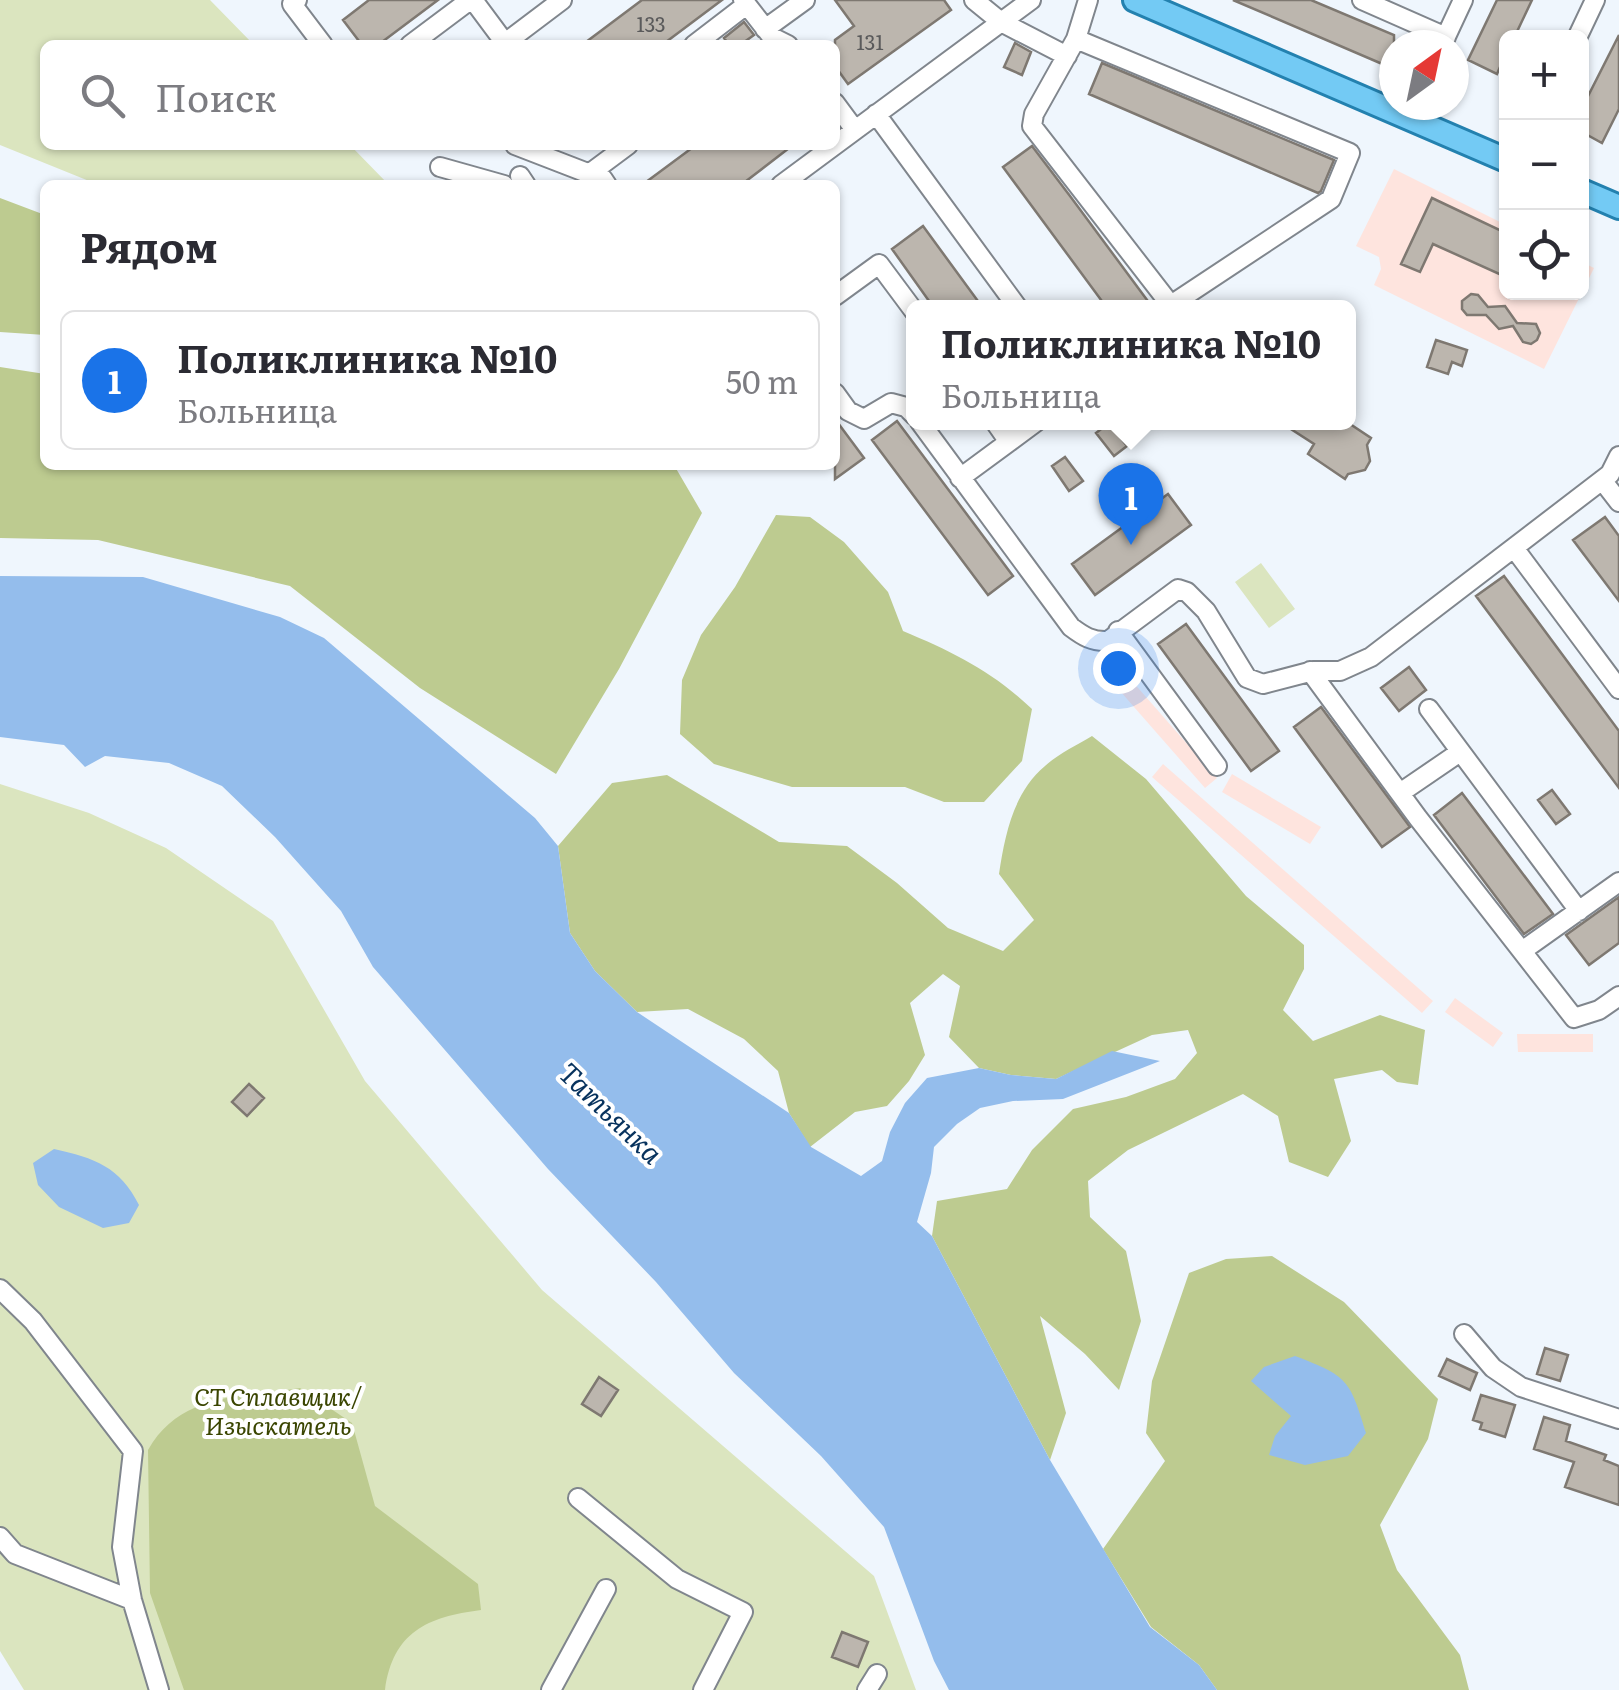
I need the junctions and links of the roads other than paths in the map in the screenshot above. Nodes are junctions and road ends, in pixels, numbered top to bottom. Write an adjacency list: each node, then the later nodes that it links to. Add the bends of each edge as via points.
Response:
1 (297, 0): 19 (street, via 292,4)
2 (472, 0): 20 (street); 21 (street)
3 (562, 0): 22 (street)
4 (805, 0): 18 (street)
5 (974, 0): 14 (street)
6 (1031, 0): 14 (street)
7 (1088, 0): 24 (street)
8 (1136, 0): 13 (main road)
9 (1362, 0): 15 (street)
10 (1463, 0): 16 (street)
11 (1596, 0): 17 (street)
12 (744, 2): 18 (street); 23 (street)
13 (1159, 5): 25 (main road)
14 (1001, 22): 24 (street); 27 (street)
15 (1422, 30)
16 (1449, 30)
17 (1581, 30)
18 (772, 39)
19 (319, 40)
20 (417, 40)
21 (500, 40)
22 (508, 40)
23 (700, 40)
24 (1071, 48): 47 (street, via 1032,126); 48 (street, via 1350,153 1331,199)
25 (1379, 98)
26 (840, 110): 29 (street)
27 (876, 114): 29 (street); 46 (street)
28 (1428, 120): 35 (main road)
29 (855, 130): 30 (street)
30 (840, 141)
31 (527, 150): 36 (street)
32 (557, 150): 36 (street)
33 (621, 150): 38 (street)
34 (828, 150): 41 (street)
35 (1499, 156)
36 (547, 158): 38 (street)
37 (440, 168): 39 (street)
38 (589, 174): 40 (street)
39 (506, 180)
40 (604, 180)
41 (788, 180)
42 (1589, 194): 43 (main road)
43 (1619, 207)
44 (840, 292): 45 (street, via 879,264)
45 (906, 300)
46 (1012, 300)
47 (1167, 300)
48 (1181, 300)
49 (840, 400): 50 (street, via 864,419 891,403)
50 (906, 407)
51 (926, 430): 56 (street)
52 (1001, 430): 54 (street)
53 (1026, 430): 54 (street)
54 (1010, 442): 56 (street)
55 (1619, 456): 57 (street)
56 (960, 478): 60 (street, via 1071,627 1096,642)
57 (1611, 484): 58 (street); 59 (street)
58 (1619, 502)
59 (1514, 548): 61 (street, via 1371,657 1340,671); 62 (street)
60 (1118, 631): 61 (street, via 1178,588 1206,610 1247,678 1263,684); 65 (street)
61 (1310, 672): 66 (street)
62 (1619, 689)
63 (1428, 709): 64 (street)
64 (1460, 752): 66 (street); 68 (street)
65 (1217, 766)
66 (1400, 793): 69 (street)
67 (1619, 882): 68 (street)
68 (1579, 911): 69 (street)
69 (1522, 951): 70 (street, via 1574,1018)
70 (1619, 996)
71 (0, 1289): 77 (street, via 33,1321 132,1451 122,1547)
72 (1464, 1334): 73 (street, via 1492,1368 1521,1387)
73 (1619, 1418)
74 (578, 1498): 80 (street, via 677,1580 743,1612)
75 (0, 1537): 77 (street, via 15,1554)
76 (606, 1589): 79 (street)
77 (132, 1600): 78 (street)
78 (159, 1690)
79 (550, 1690)
80 (703, 1690)

